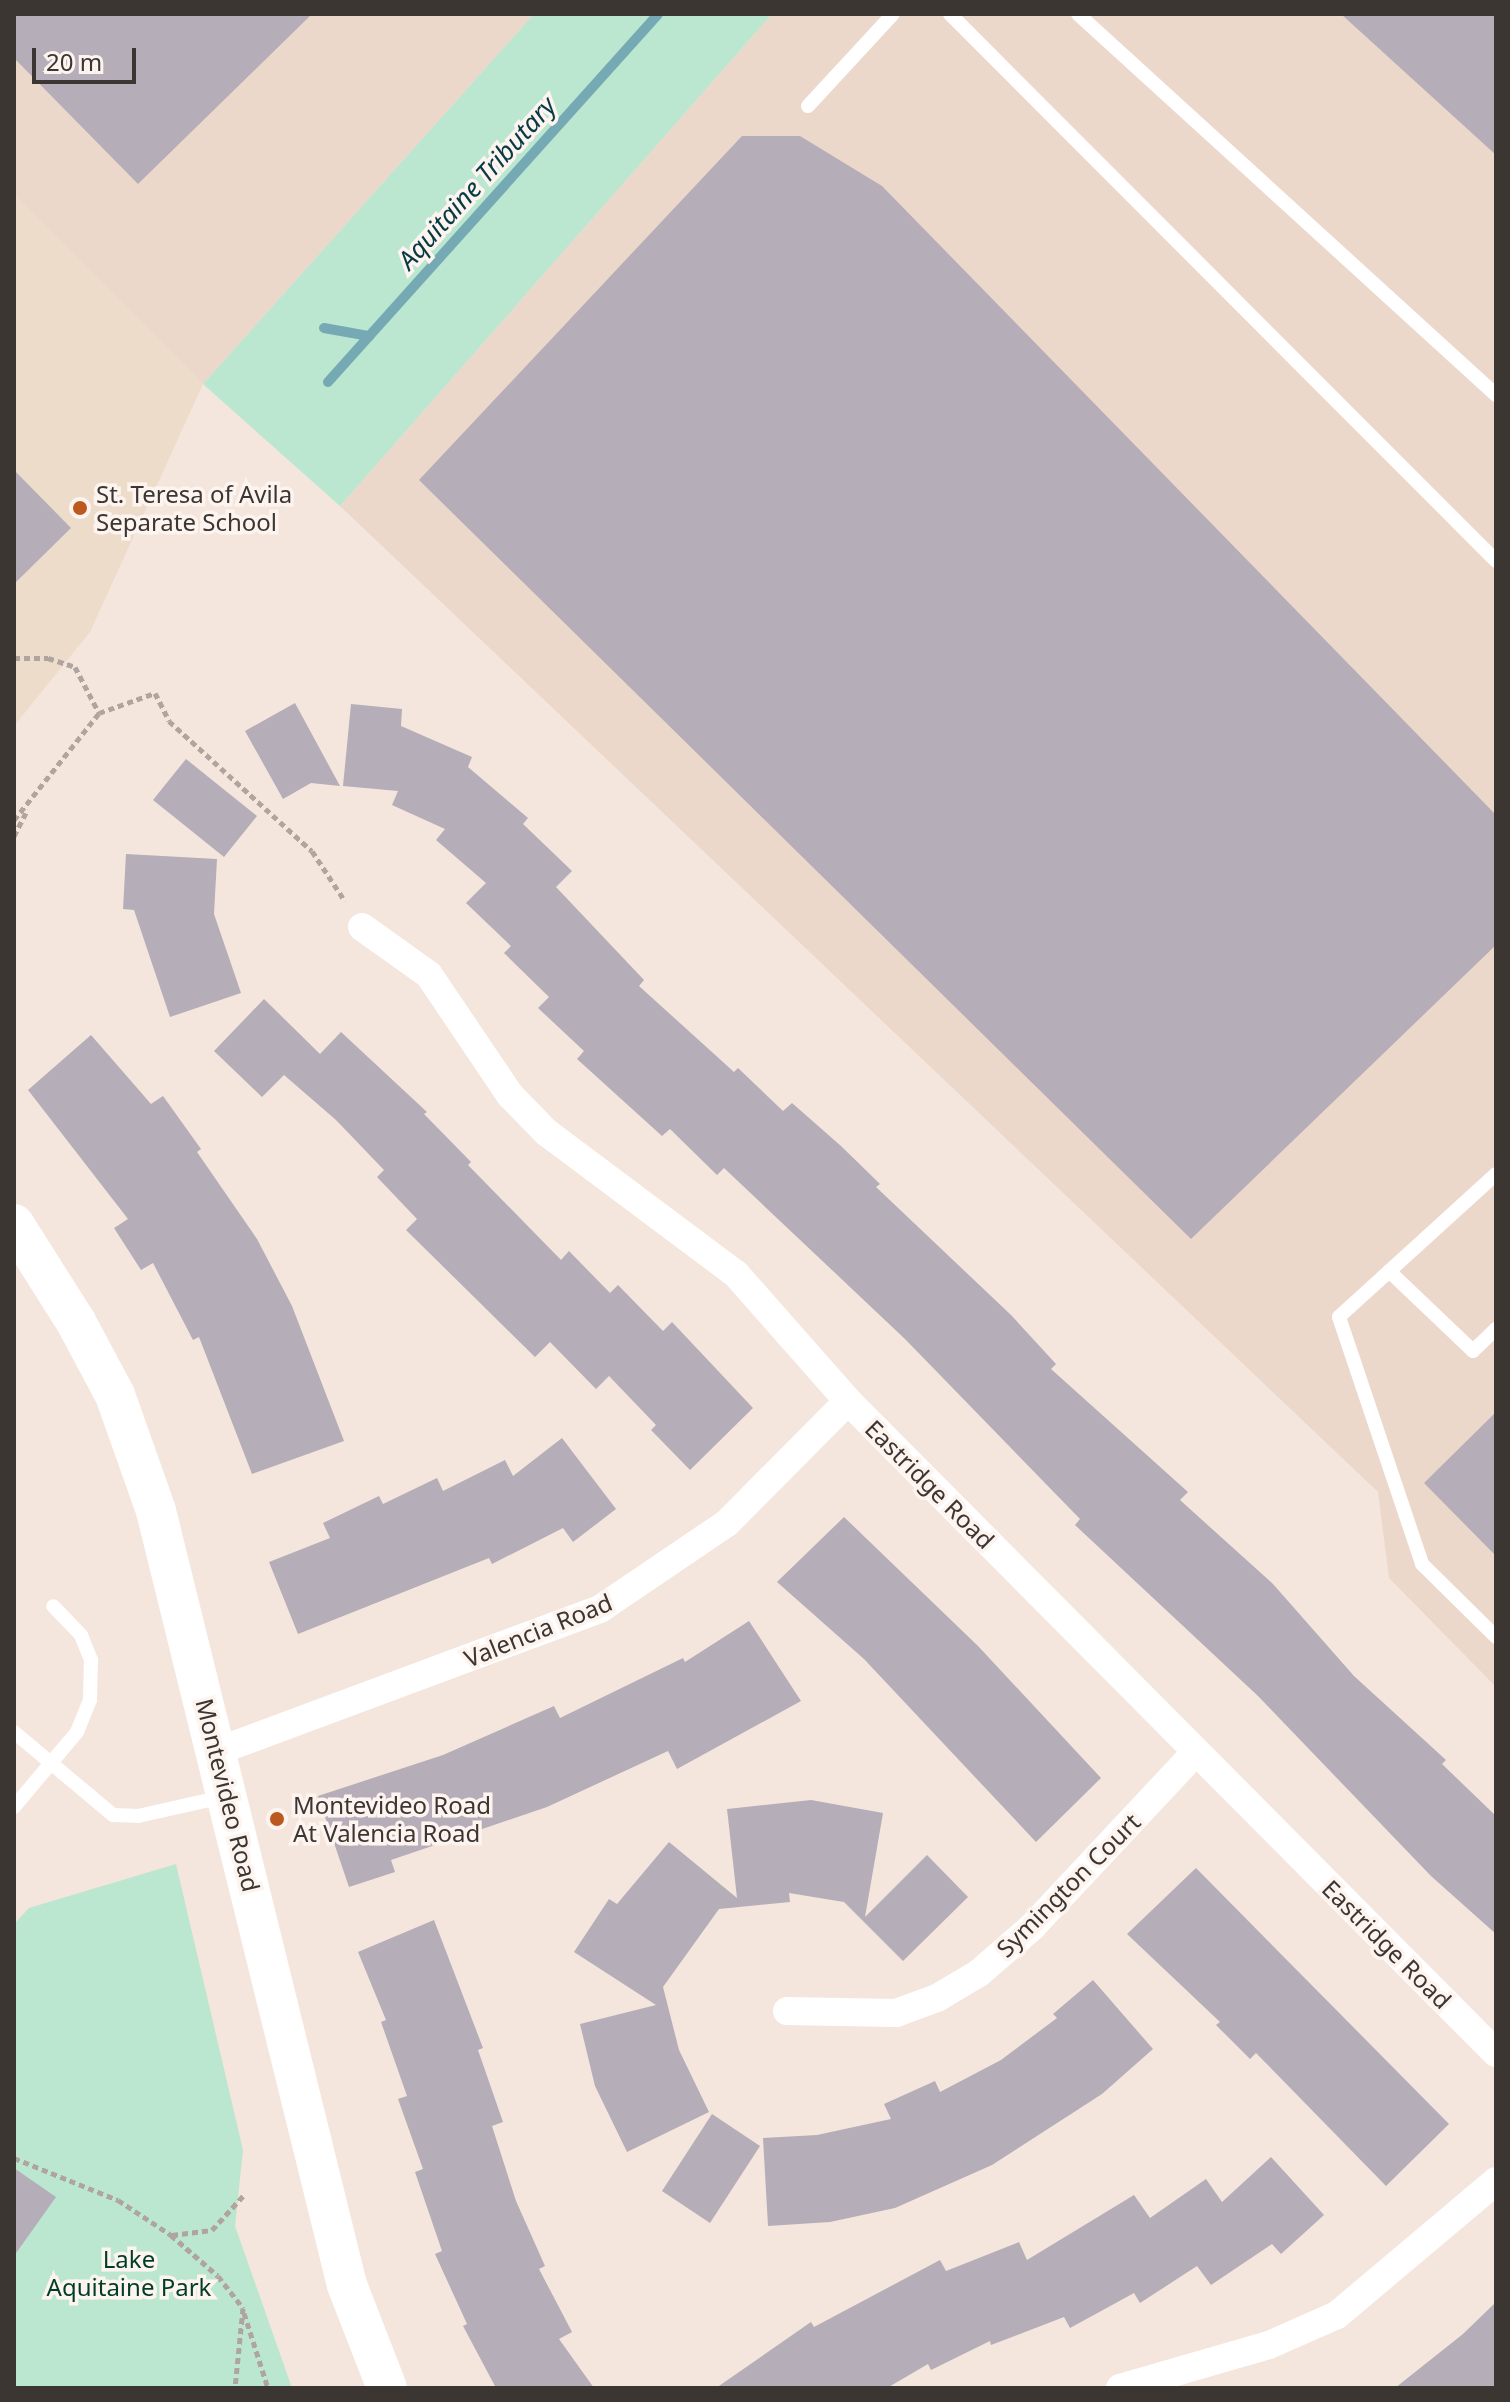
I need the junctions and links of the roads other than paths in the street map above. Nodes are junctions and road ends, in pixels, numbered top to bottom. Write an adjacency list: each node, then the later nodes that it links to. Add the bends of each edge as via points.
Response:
1 (893, 14): 4 (lane)
2 (950, 14): 6 (lane)
3 (1078, 14): 5 (lane)
4 (808, 106)
5 (1496, 395)
6 (1496, 561)
7 (362, 927): 12 (street, Eastridge Road, via 429,975 510,1095 546,1132 736,1274)
8 (1496, 1174): 10 (lane)
9 (14, 1224): 16 (street, Montevideo Road, via 115,1395 156,1511)
10 (1389, 1271): 11 (lane, via 1473,1351); 14 (lane, via 1339,1317 1422,1564)
11 (1496, 1329)
12 (848, 1401): 16 (street, Valencia Road, via 727,1523 600,1609); 17 (street, Eastridge Road)
13 (53, 1606): 18 (lane, via 81,1635 91,1660 90,1700 77,1732)
14 (1496, 1637)
15 (14, 1732): 18 (lane)
16 (218, 1751): 19 (street, Montevideo Road)
17 (1195, 1753): 21 (street, Symington Court, via 1032,1927 979,1973 937,1998 896,2013); 22 (street, Eastridge Road)
18 (54, 1763): 19 (lane, via 113,1815 138,1816); 20 (lane)
19 (227, 1796): 24 (street, Montevideo Road, via 347,2285)
20 (14, 1807)
21 (787, 2011)
22 (1496, 2053)
23 (1496, 2181): 25 (street, via 1337,2315 1269,2345)
24 (387, 2388)
25 (1120, 2388)

